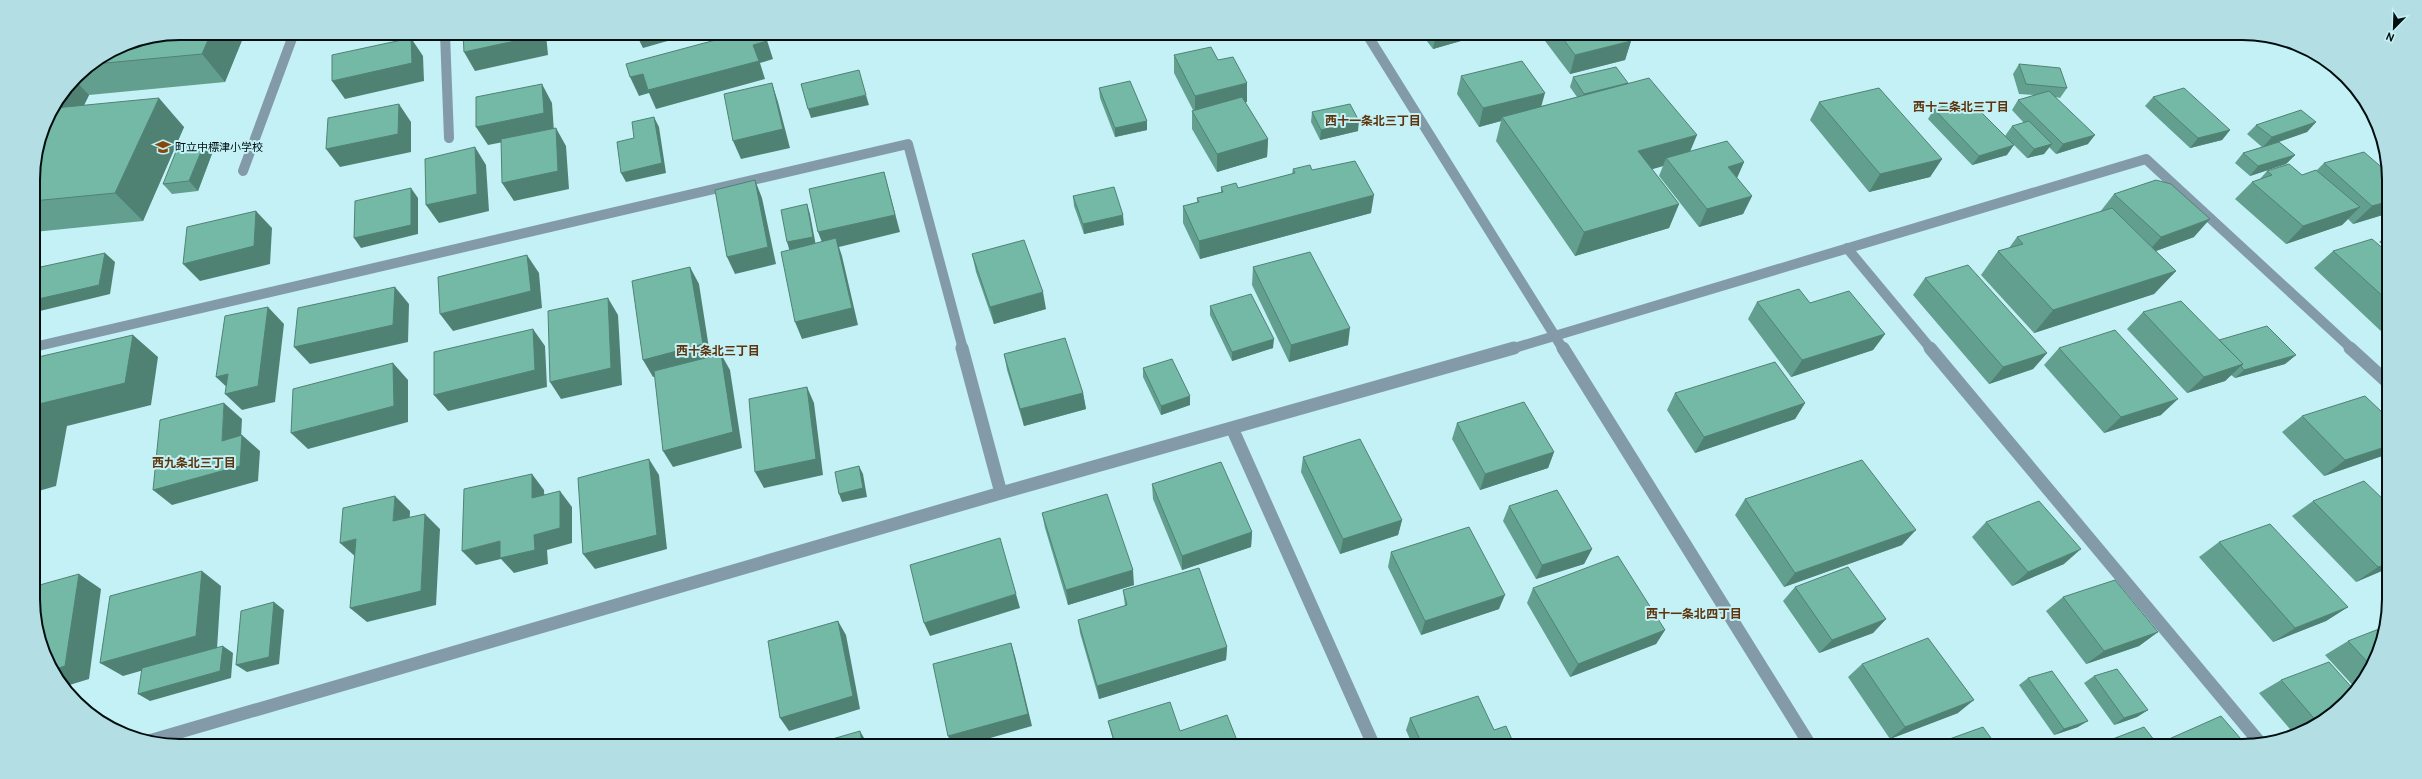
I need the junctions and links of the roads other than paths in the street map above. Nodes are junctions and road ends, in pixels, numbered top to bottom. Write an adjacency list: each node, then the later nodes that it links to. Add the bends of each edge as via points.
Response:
1 (291, 40): 5 (street)
2 (445, 40): 4 (street)
3 (1371, 40): 7 (street)
4 (449, 138)
5 (243, 171)
6 (1847, 248): 7 (street); 9 (street, via 2146,159); 13 (street)
7 (1557, 336): 10 (street); 15 (street)
8 (40, 346): 11 (street, via 908,144)
9 (2382, 377)
10 (1232, 428): 11 (street); 14 (street)
11 (1001, 493): 12 (street)
12 (160, 738)
13 (2256, 738)
14 (1370, 739)
15 (1806, 739)

